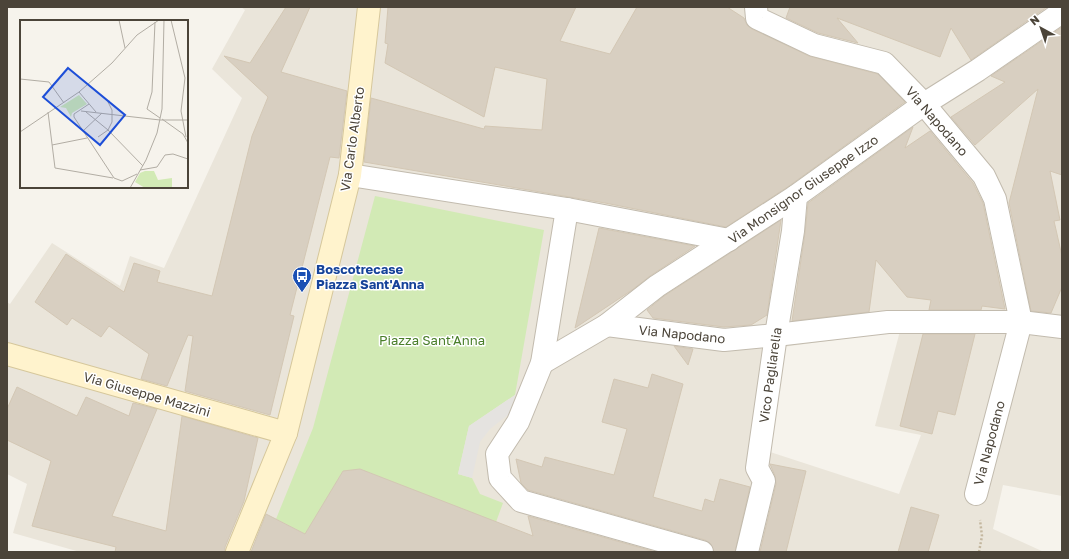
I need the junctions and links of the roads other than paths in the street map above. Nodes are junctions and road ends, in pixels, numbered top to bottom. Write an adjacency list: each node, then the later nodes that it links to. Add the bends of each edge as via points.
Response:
1 (369, 7): 5 (street, Via Carlo Alberto)
2 (756, 7): 4 (street, Via Napodano, via 757,18 814,45 884,63)
3 (1062, 12): 4 (street, Via Monsignor Giuseppe Izzo)
4 (924, 104): 6 (street, Via Monsignor Giuseppe Izzo); 9 (street, Via Napodano, via 984,176 994,199)
5 (350, 175): 7 (street); 15 (street, Via Carlo Alberto)
6 (796, 196): 8 (street, Via Monsignor Giuseppe Izzo); 12 (street, Vico Pagliarelia, via 793,231)
7 (567, 209): 8 (street); 14 (street)
8 (729, 240): 10 (street, Via Monsignor Giuseppe Izzo, via 657,286)
9 (1021, 322): 11 (street, Via Napodano); 12 (street, Via Napodano, via 888,322); 16 (street, Via Napodano)
10 (607, 325): 12 (street, Via Napodano, via 724,340); 14 (street, Via Monsignor Giuseppe Izzo)
11 (1062, 327)
12 (776, 335): 19 (street, Vico Pagliarelia, via 757,468 764,481)
13 (7, 354): 15 (street, Via Giuseppe Mazzini)
14 (542, 363): 18 (street, via 518,422 497,454 500,478 521,501)
15 (286, 433): 17 (street, Via Carlo Alberto)
16 (976, 494)
17 (236, 552)
18 (702, 552)
19 (747, 552)

